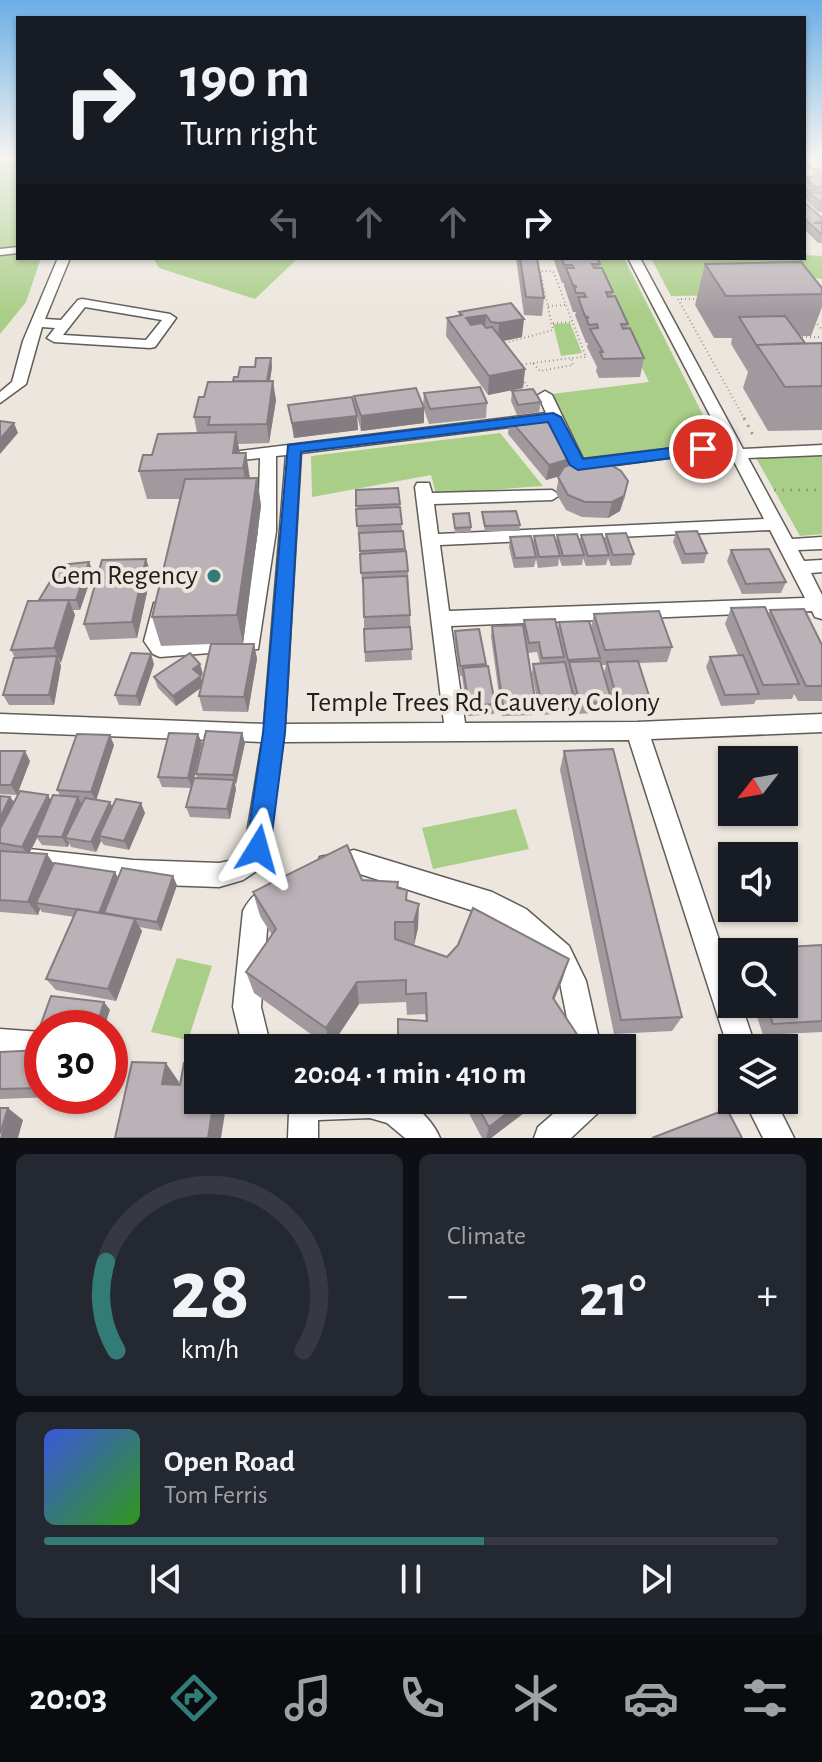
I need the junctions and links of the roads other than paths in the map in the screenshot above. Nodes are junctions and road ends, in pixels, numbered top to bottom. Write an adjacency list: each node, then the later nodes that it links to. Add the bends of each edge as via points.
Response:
1 (63, 260): 3 (street)
2 (635, 260): 9 (street)
3 (37, 323): 4 (street); 6 (street, via 19,384)
4 (64, 324): 4 (street, via 54,338 150,344 170,318 82,303)
5 (539, 394): 7 (street)
6 (0, 399)
7 (553, 417): 8 (street); 9 (street, via 578,465)
8 (294, 448): 11 (street); 29 (street)
9 (737, 450): 10 (street); 16 (street)
10 (822, 450)
11 (268, 452): 12 (street); 14 (street)
12 (210, 458)
13 (552, 495): 17 (street, via 424,493)
14 (268, 501): 15 (street); 22 (street, via 251,644 160,649 154,641)
15 (224, 503)
16 (777, 524): 17 (street); 19 (street)
17 (428, 540): 24 (street)
18 (822, 543): 19 (street)
19 (788, 545): 21 (street)
20 (822, 566): 21 (street)
21 (800, 568): 23 (street)
22 (164, 596)
23 (820, 608): 24 (street)
24 (439, 619): 28 (street)
25 (0, 723): 29 (street, Temple Trees Rd, Cauvery Colony)
26 (822, 723): 27 (street, Temple Trees Rd, Cauvery Colony)
27 (637, 731): 28 (street, Temple Trees Rd, Cauvery Colony); 33 (street)
28 (456, 732): 29 (street, Temple Trees Rd, Cauvery Colony)
29 (274, 733): 30 (street, via 258,849 246,866 219,875 133,872)
30 (0, 857)
31 (254, 1034): 32 (street, via 247,1007 256,911 267,898 302,878 354,861 492,904 517,918 560,955 573,981)
32 (584, 1034)
33 (737, 1034)
34 (0, 1043): 35 (street)
35 (24, 1044)
36 (302, 1114): 40 (street)
37 (398, 1114): 41 (street)
38 (576, 1114): 42 (street)
39 (766, 1114): 43 (street)
40 (303, 1138)
41 (425, 1138)
42 (549, 1138)
43 (779, 1138)

